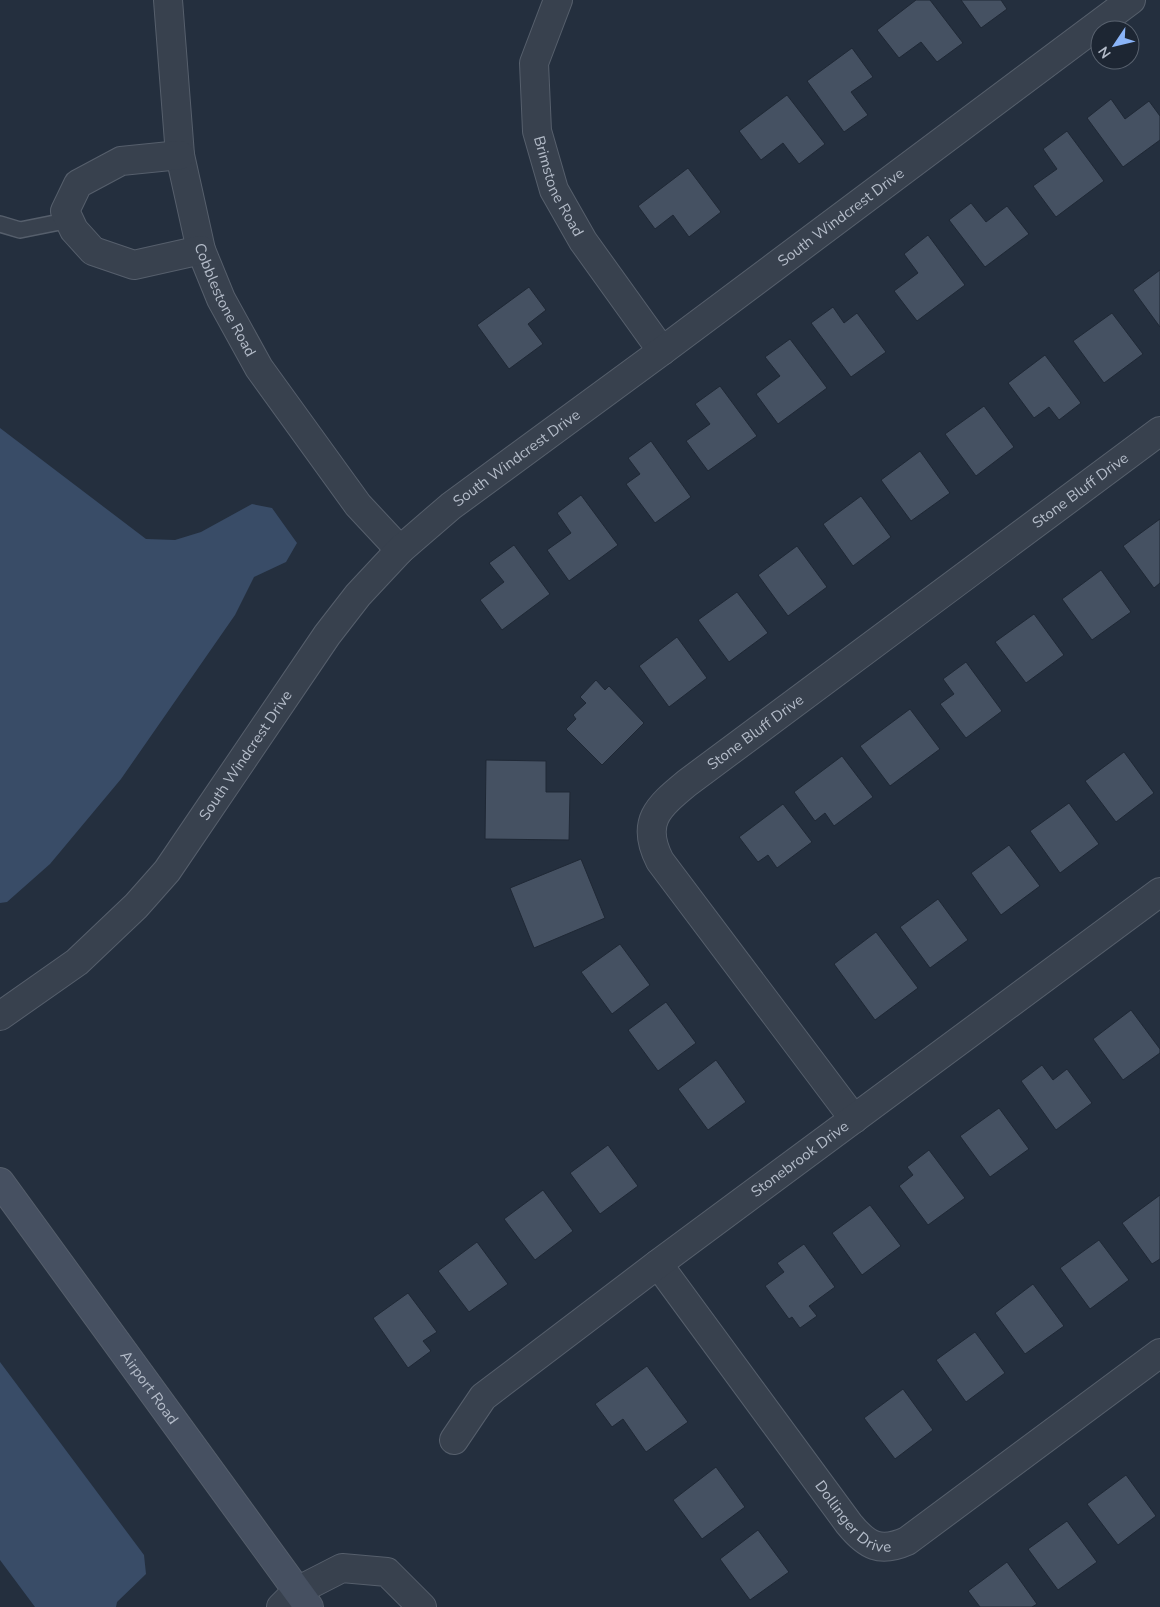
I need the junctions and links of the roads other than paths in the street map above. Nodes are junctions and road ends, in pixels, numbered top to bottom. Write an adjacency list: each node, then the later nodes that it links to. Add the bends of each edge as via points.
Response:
1 (168, 0): 4 (street, Cobblestone Road)
2 (558, 0): 8 (street, Brimstone Road, via 534,63 537,131 554,190 583,241)
3 (1131, 0): 8 (street, South Windcrest Drive)
4 (180, 155): 5 (street, via 121,161 78,184 65,211); 7 (street, Cobblestone Road)
5 (70, 220): 6 (lane, via 20,230); 7 (street, via 74,230 93,252 134,265)
6 (0, 224)
7 (201, 250): 10 (street, Cobblestone Road, via 222,299 259,368 358,505)
8 (662, 351): 10 (street, South Windcrest Drive, via 451,506)
9 (1160, 432): 13 (street, Stone Bluff Drive, via 687,783 665,800 657,811 651,838 660,861)
10 (400, 550): 12 (street, South Windcrest Drive, via 358,595 327,635 167,871 136,906 77,962)
11 (1160, 892): 13 (street, Stonebrook Drive)
12 (0, 1016)
13 (854, 1120): 15 (street, Stonebrook Drive)
14 (0, 1182): 18 (main road, Airport Road)
15 (658, 1264): 16 (street, Dollinger Drive, via 849,1524 859,1536 879,1547 894,1547 907,1541); 17 (street, Stonebrook Drive, via 483,1397)
16 (1160, 1353)
17 (454, 1440)
18 (296, 1602): 19 (street, via 342,1568 387,1572)
19 (422, 1607)

